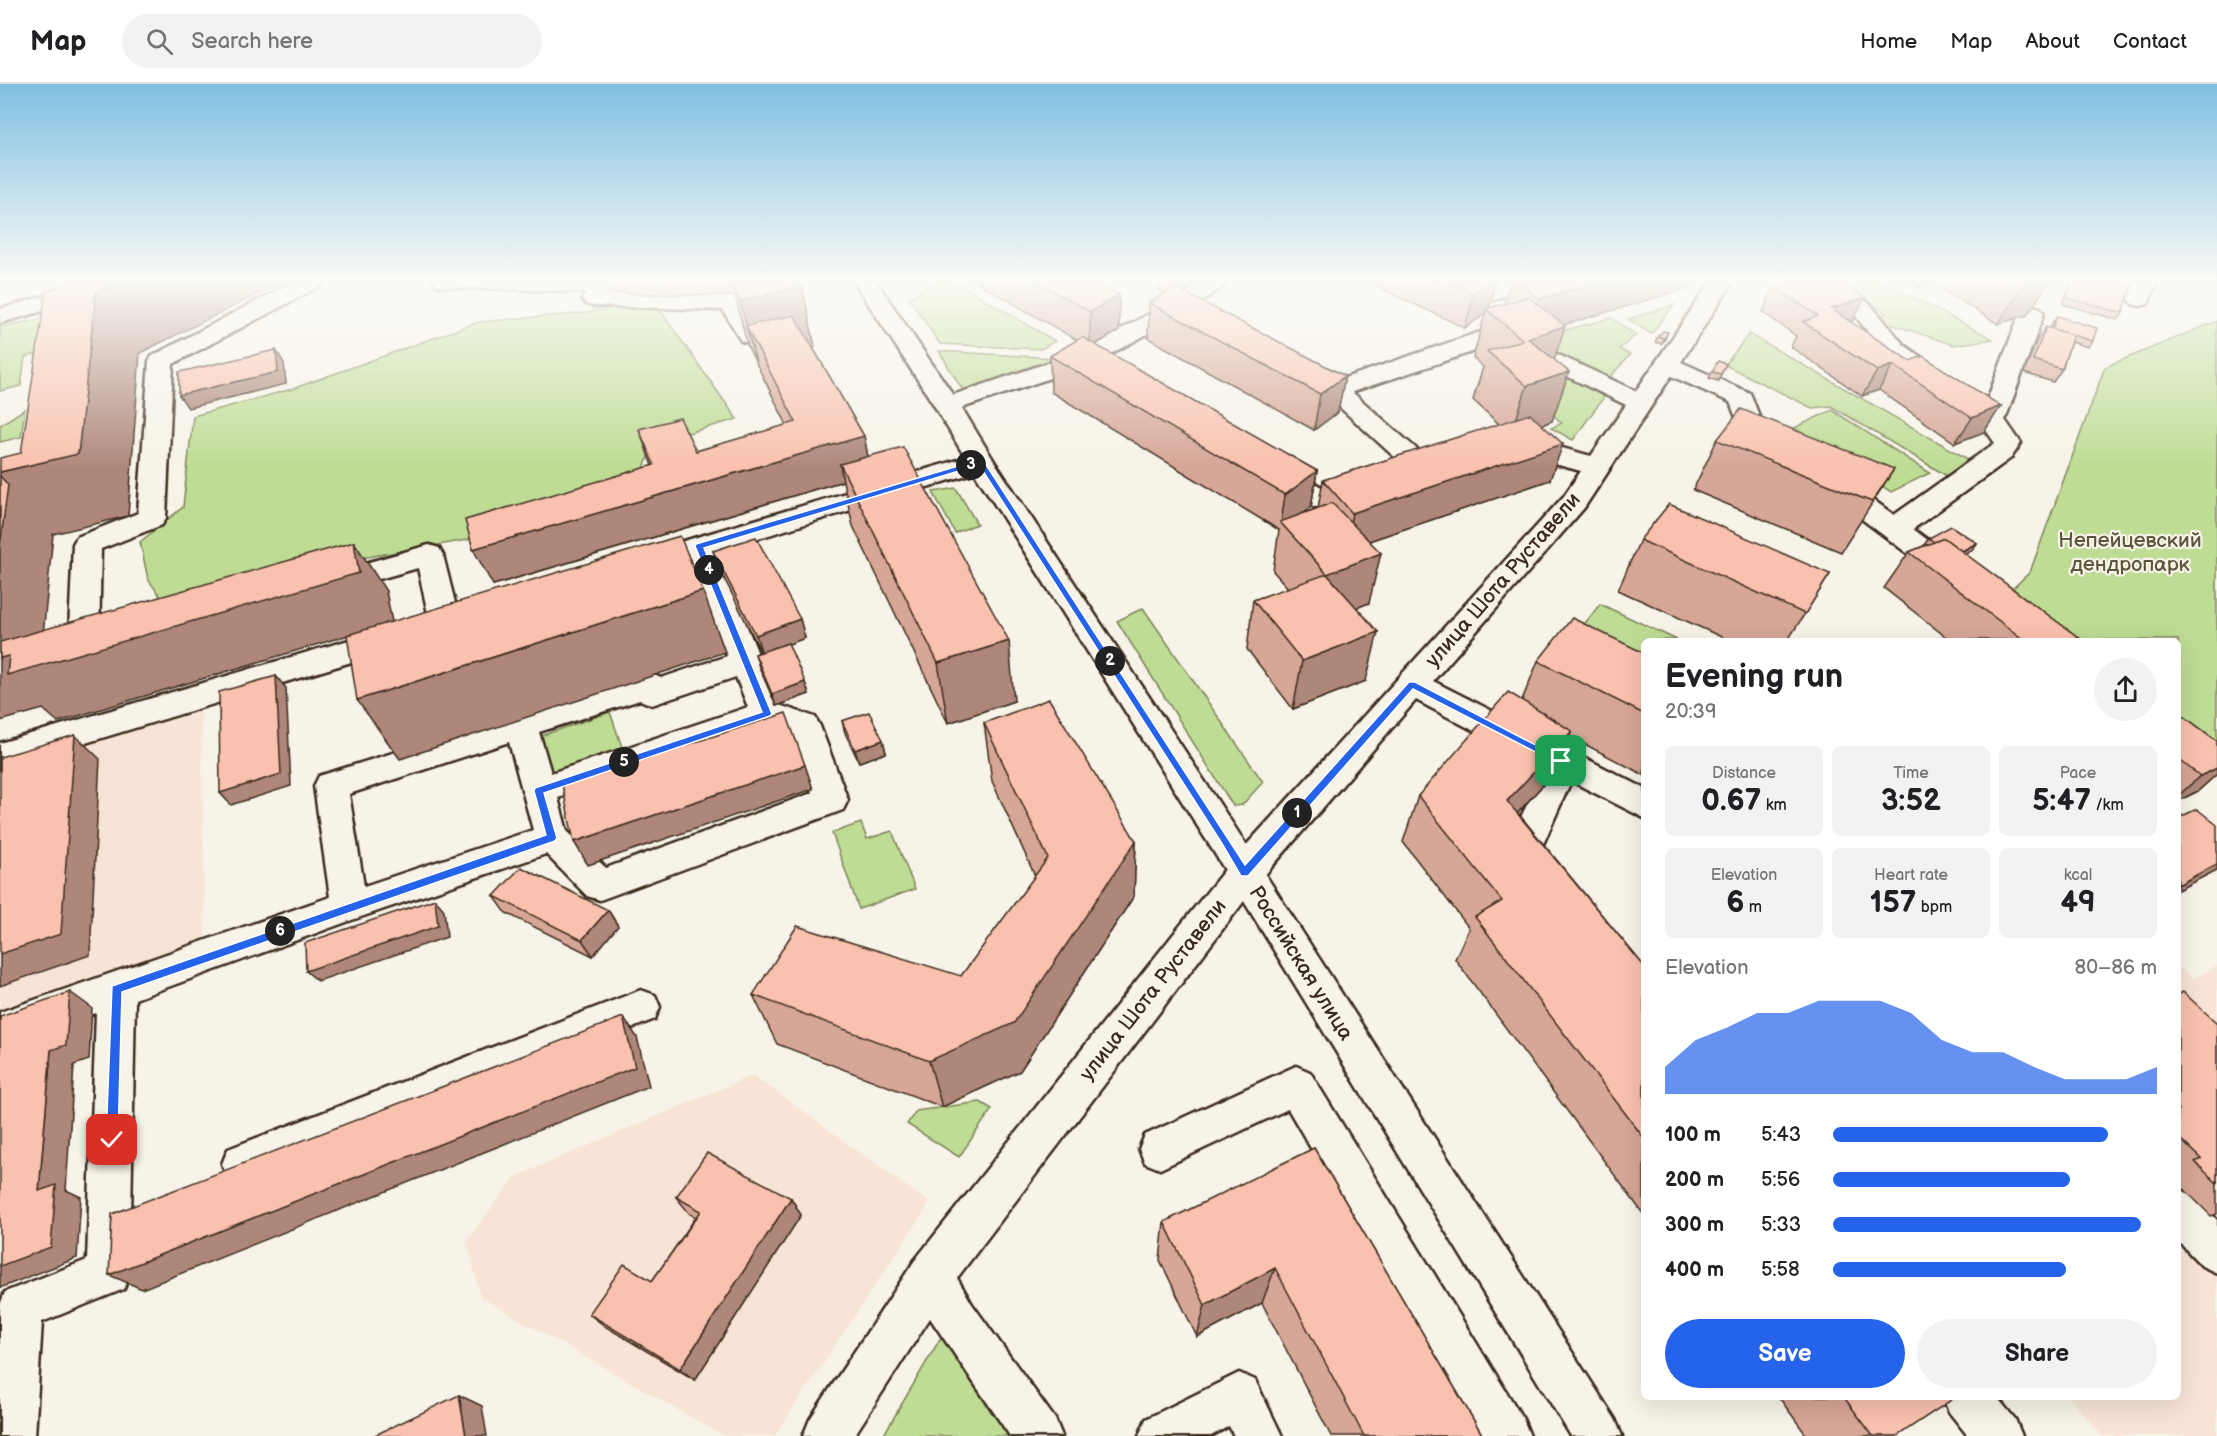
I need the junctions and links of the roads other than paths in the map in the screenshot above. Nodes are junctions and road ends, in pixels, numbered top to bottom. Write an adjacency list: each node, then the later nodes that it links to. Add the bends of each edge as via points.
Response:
1 (195, 343): 24 (street, via 161,361 152,518 87,544 83,653)
2 (906, 343): 13 (street, Российская улица)
3 (1111, 343): 13 (street, via 1093,365)
4 (1470, 343): 11 (street)
5 (1518, 343): 12 (street)
6 (1682, 343): 10 (street, улица Шота Руставели)
7 (1889, 343): 14 (street)
8 (2016, 343): 14 (street)
9 (1278, 365): 11 (street)
10 (1668, 365): 12 (street, улица Шота Руставели); 19 (street, via 1741,398 1756,440 1840,488)
11 (1331, 391): 16 (street, via 1343,397 1411,469 1323,500)
12 (1641, 403): 18 (street, улица Шота Руставели)
13 (947, 405): 17 (street, Российская улица)
14 (1992, 420): 19 (street, via 2008,443 2002,452)
15 (1492, 445): 18 (street, via 1522,445)
16 (1253, 459)
17 (981, 462): 20 (street); 34 (street, Российская улица)
18 (1597, 467): 26 (street, улица Шота Руставели, via 1574,502)
19 (1894, 529): 23 (street)
20 (699, 546): 21 (street); 25 (street)
21 (622, 570)
22 (306, 590): 29 (street, via 429,555 456,619)
23 (1977, 592)
24 (116, 644)
25 (745, 662): 27 (street); 28 (street, via 652,693 649,685)
26 (1412, 684): 30 (street); 34 (street, улица Шота Руставели)
27 (767, 714): 31 (street); 33 (street, via 804,726 831,800 600,885)
28 (521, 726): 31 (street); 36 (street, via 332,786)
29 (0, 756)
30 (1561, 761): 32 (street); 35 (street, via 1518,861)
31 (539, 791): 33 (street)
32 (1641, 802)
33 (552, 838): 36 (street)
34 (1244, 873): 44 (street, улица Шота Руставели); 54 (street, Российская улица)
35 (1548, 896)
36 (349, 906): 37 (street)
37 (116, 989): 39 (street); 45 (street, via 126,1210 108,1274)
38 (641, 1007): 41 (street)
39 (0, 1030)
40 (1160, 1149): 53 (street, via 1296,1085)
41 (209, 1177)
42 (2181, 1213): 43 (street)
43 (2217, 1251)
44 (931, 1276): 49 (street, улица Шота Руставели); 50 (street, via 956,1320)
45 (11, 1312): 48 (street)
46 (1968, 1400): 47 (street)
47 (1993, 1434)
48 (11, 1436)
49 (827, 1436)
50 (1038, 1436)
51 (1163, 1436): 52 (street, via 1239,1396)
52 (1258, 1436)
53 (1506, 1436)
54 (1598, 1436)

